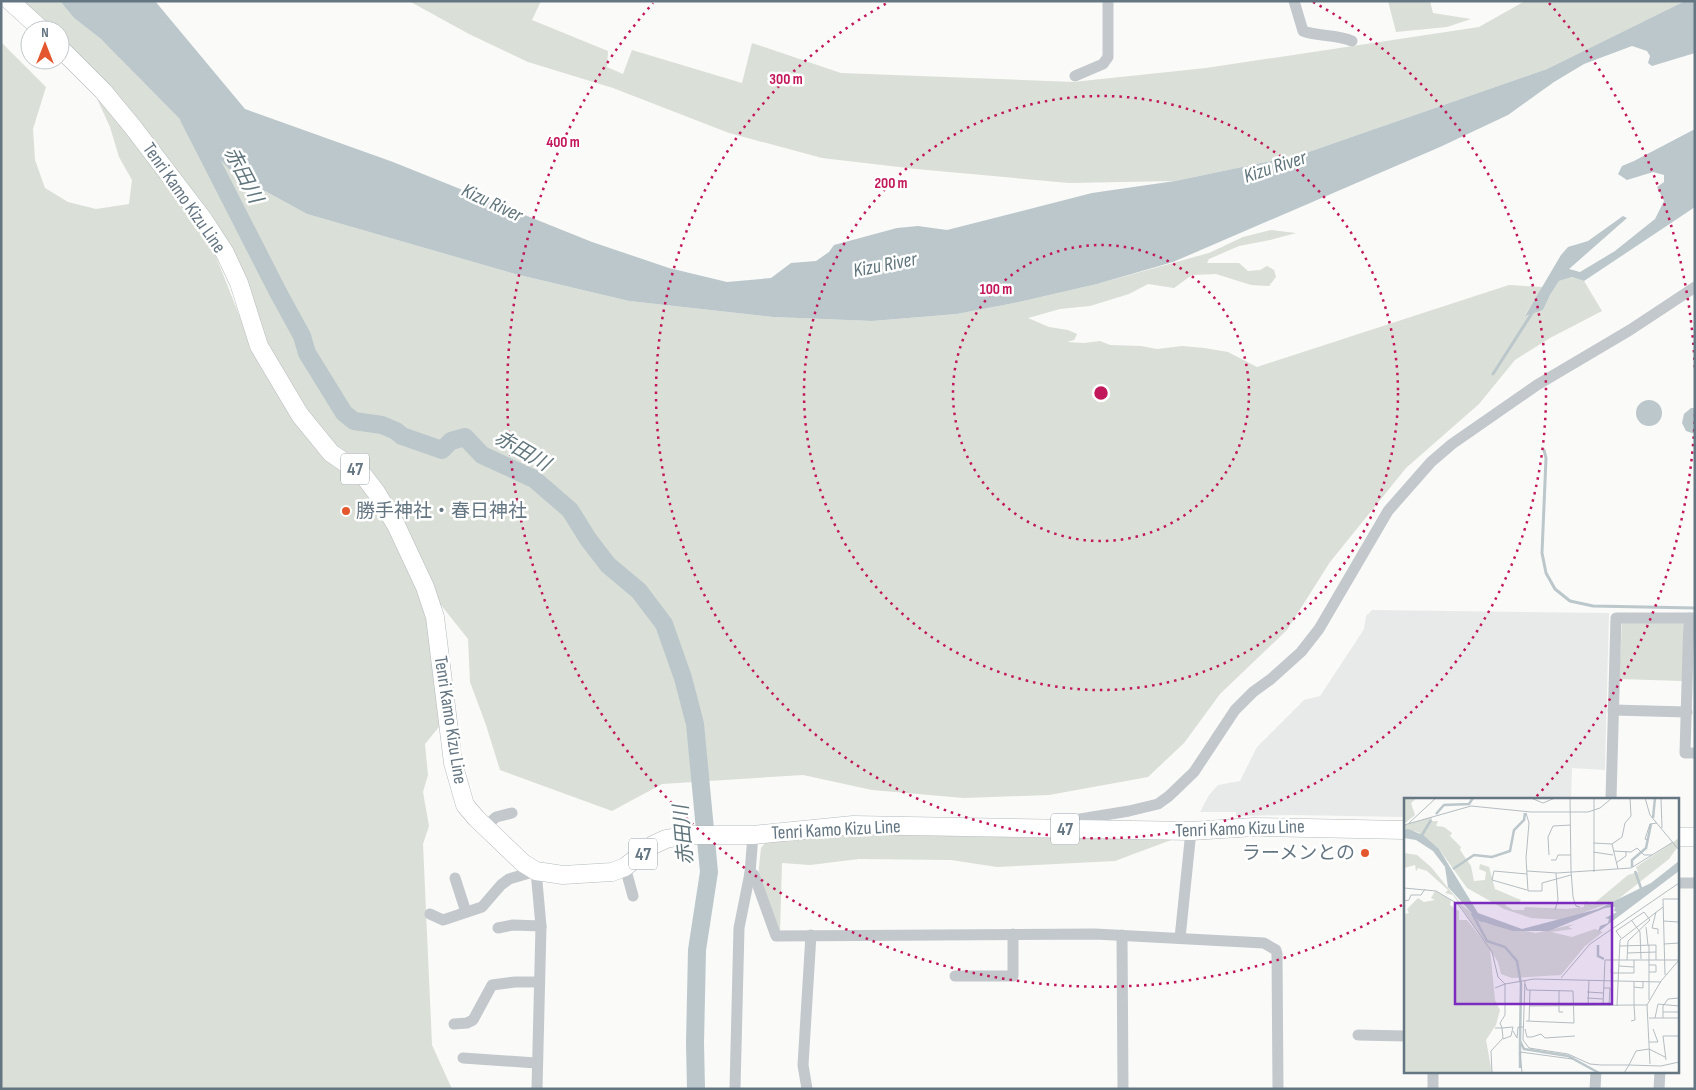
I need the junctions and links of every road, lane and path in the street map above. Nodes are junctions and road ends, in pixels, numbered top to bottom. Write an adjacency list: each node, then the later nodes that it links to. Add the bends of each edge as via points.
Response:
1 (10, 1): 4 (main road)
2 (1108, 1): 7 (street, via 1108,56 1103,64)
3 (1294, 1): 5 (street, via 1303,31)
4 (31, 20)
5 (1352, 41)
6 (70, 58): 15 (main road, Tenri Kamo Kizu Line / 47, via 132,126 203,219 225,253 239,283 259,346 300,415 331,453 363,475 396,525 436,617 453,763 461,792 466,805)
7 (1075, 76)
8 (1695, 287): 16 (street, via 1537,385 1431,462 1388,511 1320,629 1301,652 1236,710 1194,772 1169,796 1158,804 1062,822)
9 (1692, 618): 10 (street, via 1616,618); 11 (street)
10 (1614, 710): 11 (street); 13 (street)
11 (1687, 712): 12 (street, via 1686,753)
12 (1695, 753)
13 (1611, 798)
14 (512, 812): 15 (street, via 496,817)
15 (485, 827): 23 (main road, Tenri Kamo Kizu Line / 47)
16 (1055, 828): 18 (main road, Tenri Kamo Kizu Line / 47); 19 (main road, Tenri Kamo Kizu Line / 47, via 853,825)
17 (1404, 830): 18 (main road, Tenri Kamo Kizu Line / 47, via 1254,827)
18 (1191, 831): 36 (street)
19 (753, 835): 22 (main road, Tenri Kamo Kizu Line / 47, via 687,835 666,839); 24 (street)
20 (1678, 836): 21 (main road)
21 (1695, 837)
22 (625, 867): 23 (main road, Tenri Kamo Kizu Line / 47, via 612,872 563,875); 28 (street)
23 (536, 871): 29 (street, via 509,879 482,907); 31 (street)
24 (750, 873): 34 (street, via 754,875 776,936); 48 (street, via 739,928)
25 (455, 878): 29 (street)
26 (1678, 883): 27 (street)
27 (1695, 883)
28 (633, 896)
29 (466, 912): 30 (street, via 443,920)
30 (430, 914)
31 (541, 926): 32 (street); 38 (street)
32 (498, 928)
33 (1013, 934): 34 (street); 35 (street); 37 (street, via 1014,976)
34 (811, 935): 49 (street, via 803,1065)
35 (1122, 935): 36 (street); 50 (street)
36 (1180, 938): 51 (street, via 1264,943 1276,950)
37 (955, 976)
38 (539, 982): 39 (street, via 492,985 473,1020); 43 (street)
39 (454, 1024)
40 (1358, 1035): 41 (street)
41 (1404, 1036)
42 (463, 1058): 43 (street)
43 (536, 1063): 47 (street)
44 (1432, 1072): 52 (street)
45 (1596, 1072): 53 (street)
46 (1660, 1072): 54 (street)
47 (537, 1089)
48 (736, 1089)
49 (807, 1089)
50 (1123, 1089)
51 (1278, 1089)
52 (1433, 1089)
53 (1595, 1089)
54 (1659, 1089)

